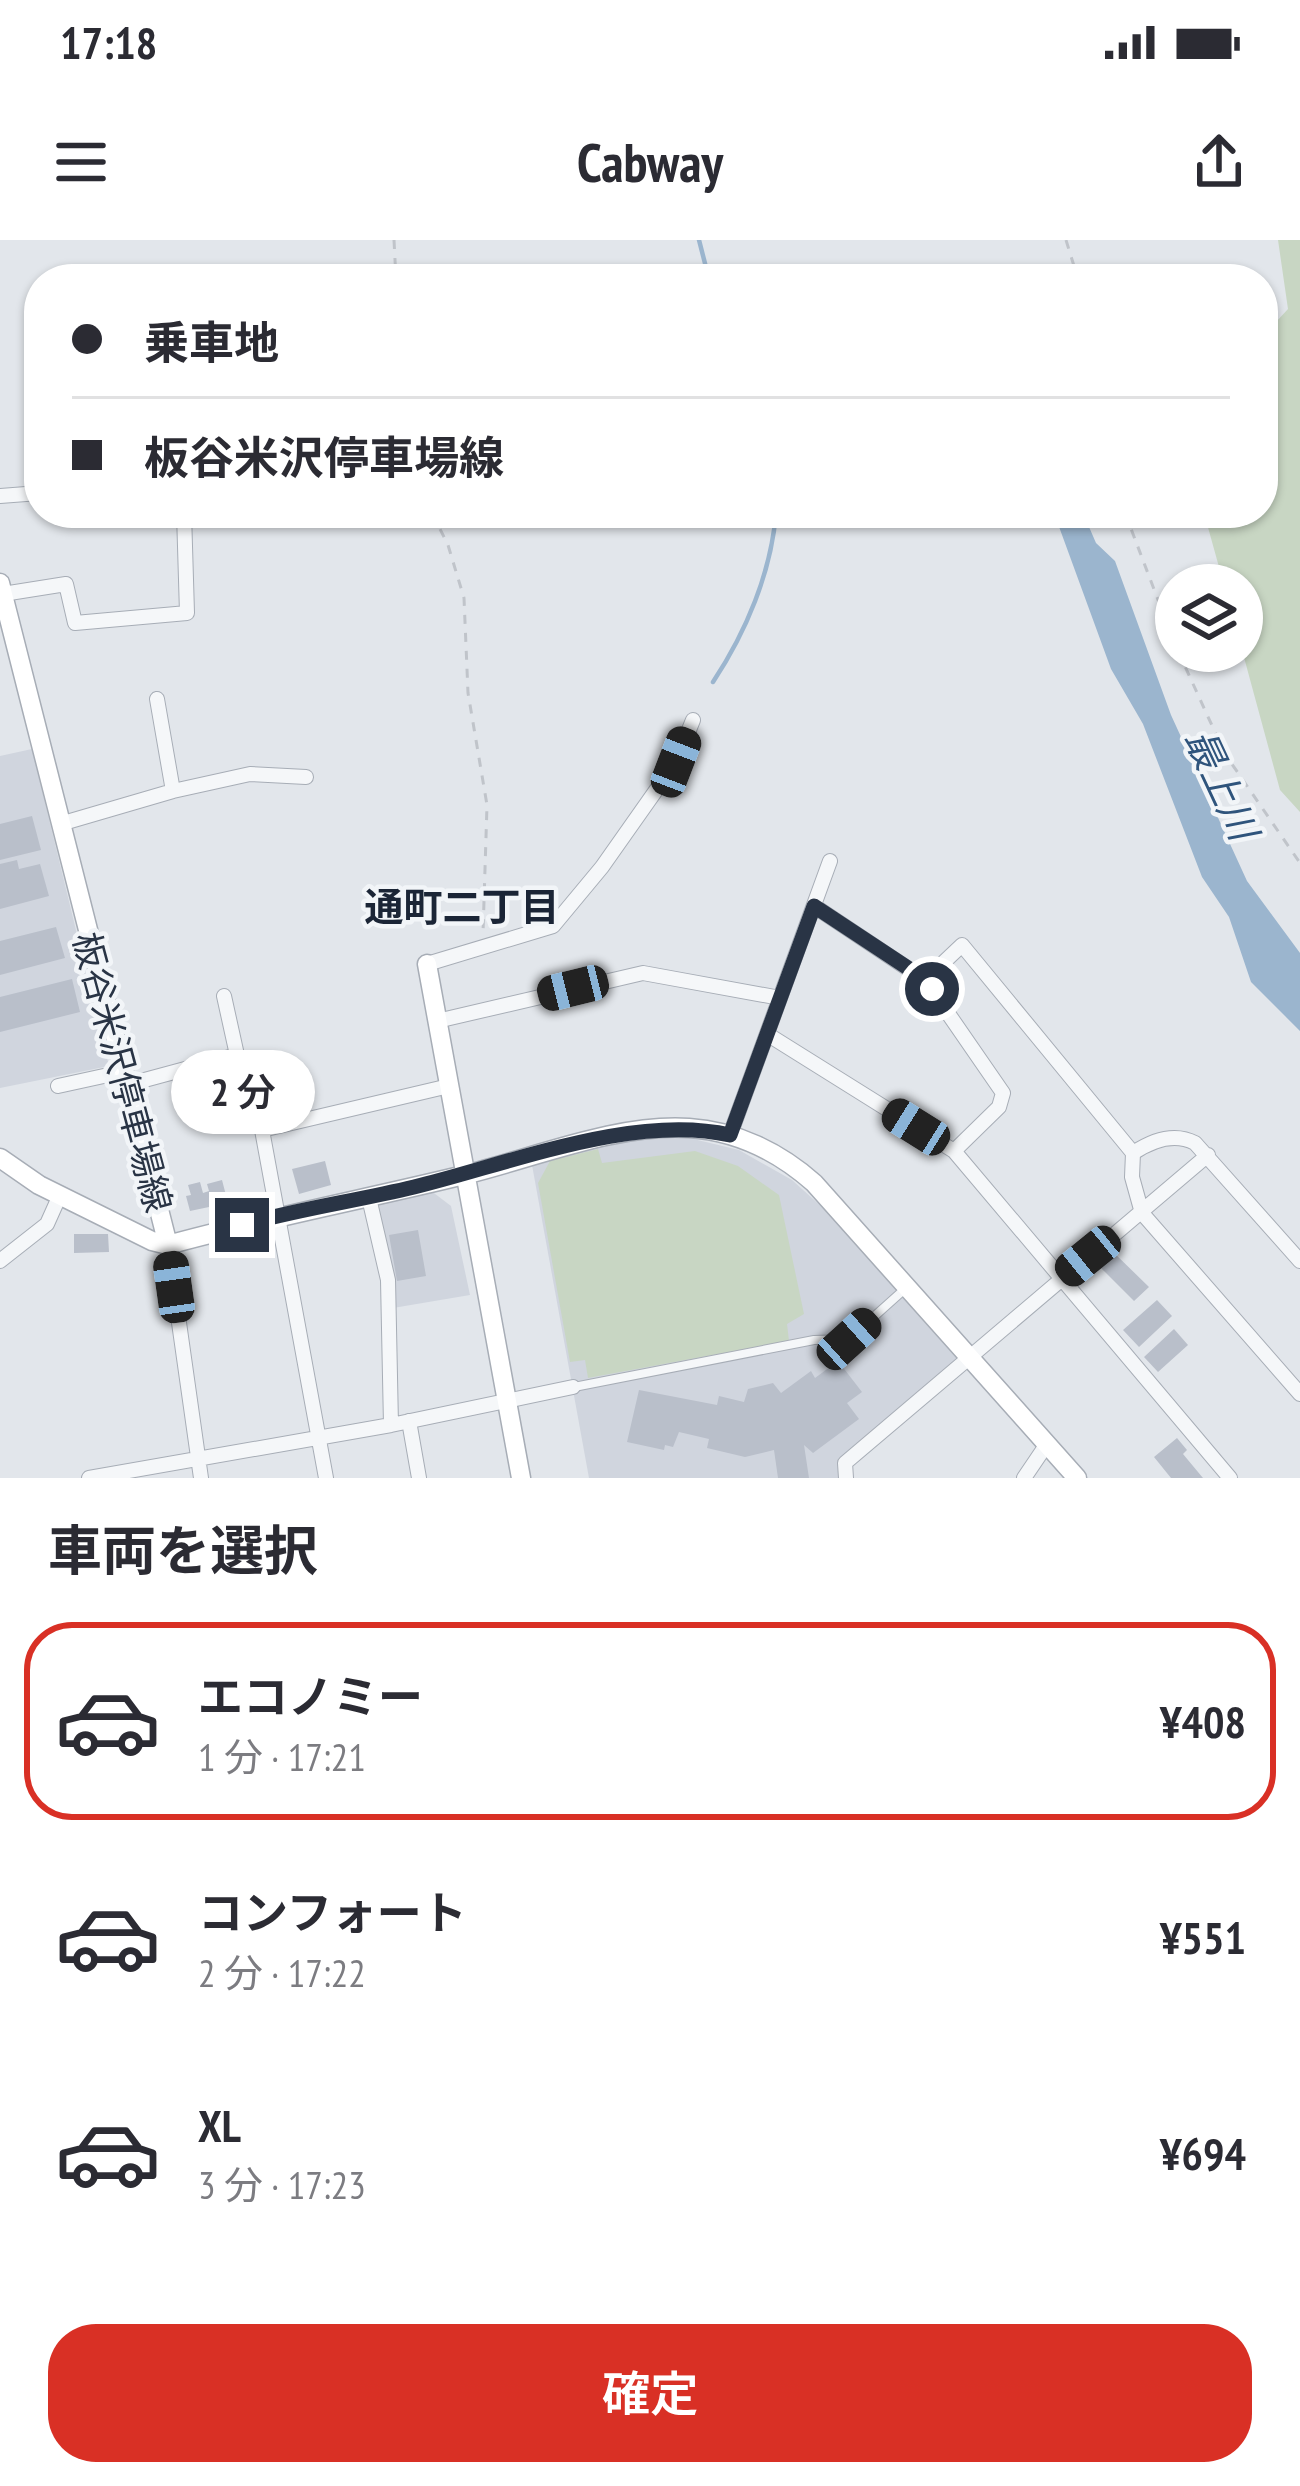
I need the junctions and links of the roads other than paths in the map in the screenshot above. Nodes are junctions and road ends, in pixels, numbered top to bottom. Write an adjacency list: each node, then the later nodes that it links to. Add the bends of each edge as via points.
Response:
1 (184, 528): 2 (street, via 187,613 75,622 66,584)
2 (2, 588): 7 (main road, 板谷米沢停車場線)
3 (157, 699): 6 (street)
4 (693, 720): 10 (street, via 676,762 553,926)
5 (306, 777): 6 (street, via 250,774)
6 (172, 791): 7 (street)
7 (60, 824): 17 (main road, 板谷米沢停車場線)
8 (830, 861): 9 (street)
9 (814, 906): 11 (street); 13 (street)
10 (428, 964): 14 (main road)
11 (926, 980): 22 (street, via 1003,1093); 23 (street, via 962,945)
12 (224, 996): 16 (street)
13 (780, 998): 14 (street, via 643,973); 15 (street)
14 (437, 1021): 19 (main road)
15 (766, 1034): 21 (street); 22 (street)
16 (237, 1055): 17 (street); 20 (street)
17 (124, 1078): 18 (street); 31 (main road, 板谷米沢停車場線)
18 (58, 1086)
19 (449, 1086): 20 (street); 26 (main road)
20 (262, 1130): 30 (street)
21 (730, 1135): 26 (main road, 板谷米沢停車場線, via 637,1131); 35 (main road, 板谷米沢停車場線, via 801,1172)
22 (954, 1151): 34 (street)
23 (1133, 1153): 24 (street, via 1184,1138); 29 (street)
24 (1208, 1155): 29 (street); 33 (street)
25 (0, 1158): 27 (main road)
26 (466, 1174): 28 (main road, 板谷米沢停車場線); 39 (main road)
27 (60, 1195): 31 (main road); 32 (street, via 47,1224)
28 (369, 1198): 30 (main road, 板谷米沢停車場線); 41 (street, via 388,1280)
29 (1142, 1213): 34 (street); 38 (street)
30 (278, 1214): 31 (main road, 板谷米沢停車場線); 42 (street)
31 (168, 1245): 44 (street)
32 (0, 1261)
33 (1300, 1261)
34 (1062, 1277): 36 (street); 53 (street)
35 (907, 1288): 36 (main road, 板谷米沢停車場線); 37 (lane, via 849,1339)
36 (970, 1358): 43 (main road, 板谷米沢停車場線); 50 (street, via 845,1463)
37 (573, 1387): 39 (street)
38 (1300, 1394)
39 (507, 1400): 40 (street); 49 (main road)
40 (409, 1421): 41 (street); 48 (street)
41 (391, 1425): 42 (street)
42 (320, 1437): 44 (street); 47 (street)
43 (1047, 1444): 51 (street); 52 (main road, 板谷米沢停車場線)
44 (199, 1457): 45 (street); 46 (street)
45 (89, 1478)
46 (201, 1478)
47 (326, 1478)
48 (418, 1478)
49 (521, 1478)
50 (846, 1478)
51 (1024, 1478)
52 (1077, 1478)
53 (1230, 1478)

